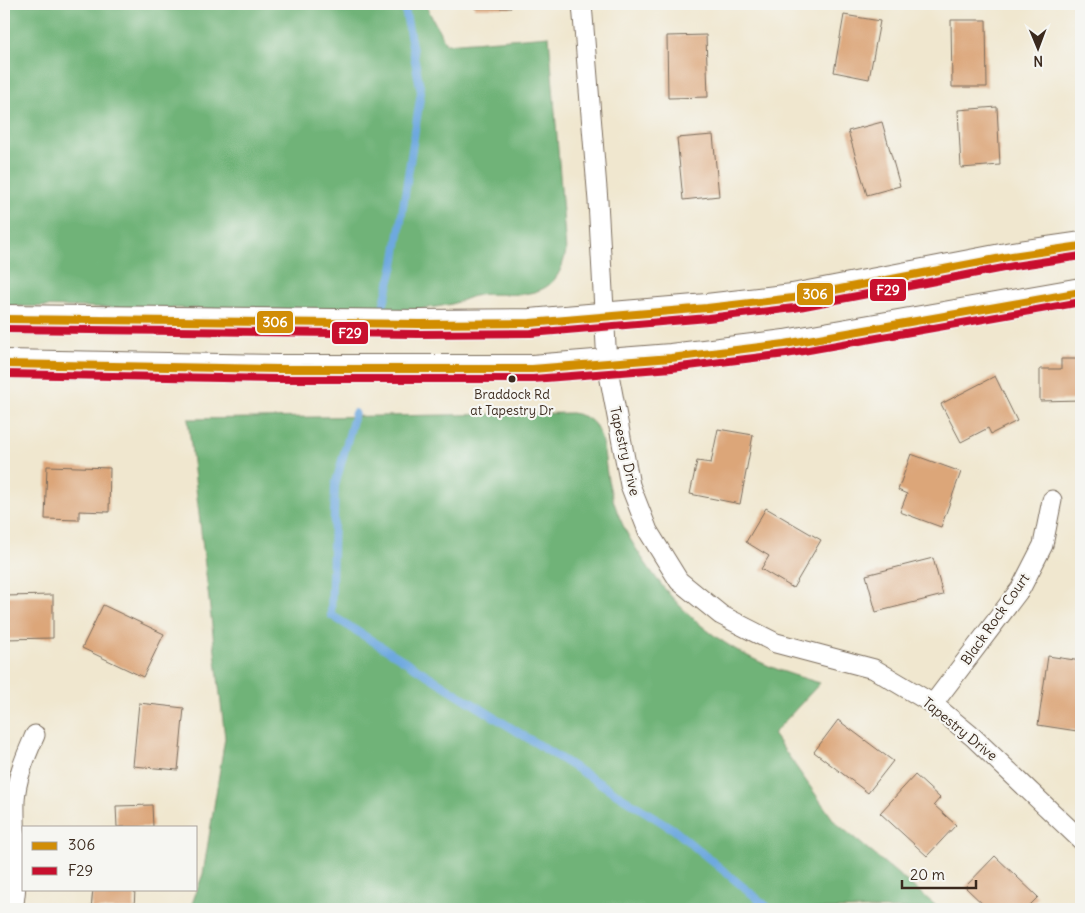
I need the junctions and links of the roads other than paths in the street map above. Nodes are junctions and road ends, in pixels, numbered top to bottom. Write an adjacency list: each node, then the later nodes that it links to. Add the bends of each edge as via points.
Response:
1 (582, 4): 4 (street, Tapestry Drive)
2 (1081, 246): 4 (main road, via 793,298)
3 (1081, 292): 7 (main road, via 785,344)
4 (605, 317): 5 (main road, via 530,323 419,324); 7 (street, Tapestry Drive)
5 (4, 319)
6 (4, 364): 7 (main road, via 426,370 532,370)
7 (607, 364): 9 (street, Tapestry Drive, via 630,485 648,531 679,581 721,615 776,643 874,669)
8 (1052, 500): 9 (street, Black Rock Court, via 1043,545 1021,588)
9 (933, 704): 11 (street, Tapestry Drive, via 974,737)
10 (36, 735): 12 (street, via 20,771 15,800 17,857)
11 (1081, 840)
12 (13, 909)

